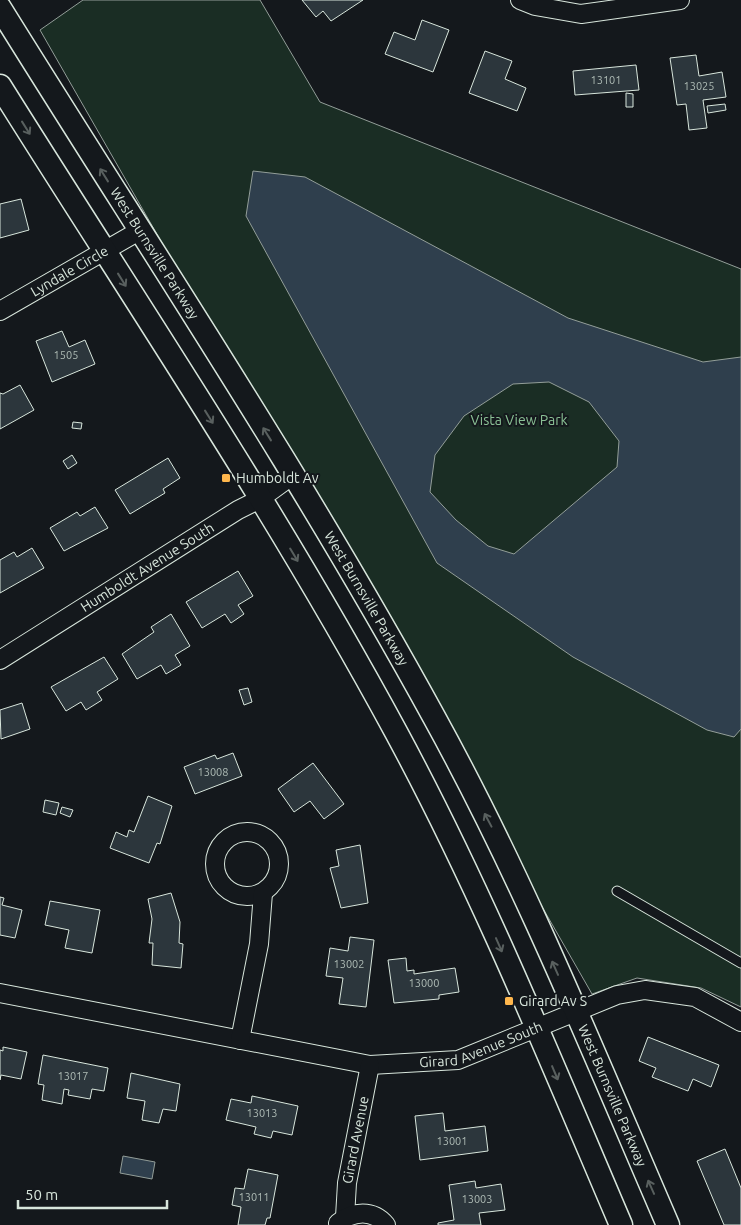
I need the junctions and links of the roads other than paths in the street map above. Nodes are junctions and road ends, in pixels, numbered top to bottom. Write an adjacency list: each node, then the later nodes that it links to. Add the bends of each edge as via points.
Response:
1 (520, 0): 2 (street, via 534,6 581,14)
2 (680, 0)
3 (0, 8): 5 (street, West Burnsville Parkway, one-way to 3)
4 (0, 86): 6 (street, one-way to 6)
5 (138, 231): 6 (street, Lyndale Circle); 8 (street, West Burnsville Parkway, one-way to 5)
6 (104, 251): 7 (street, Lyndale Circle); 9 (street, one-way to 9)
7 (0, 311)
8 (293, 475): 9 (street, Humboldt Avenue South); 15 (street, West Burnsville Parkway, one-way to 8, via 494,831 439,726)
9 (260, 499): 10 (street, Humboldt Avenue South); 17 (street, one-way to 17, via 396,732 458,852)
10 (0, 660)
11 (617, 892): 13 (lane)
12 (263, 893): 18 (street, via 259,944)
13 (741, 963)
14 (0, 992): 18 (street, Girard Avenue South)
15 (576, 1012): 16 (street, Girard Avenue South, via 616,994 645,990 695,997); 17 (street, Girard Avenue South); 23 (street, West Burnsville Parkway, one-way to 15)
16 (741, 1022)
17 (536, 1028): 19 (street, Girard Avenue South, via 458,1060); 22 (street, one-way to 22)
18 (240, 1040): 19 (street, Girard Avenue South)
19 (370, 1065): 20 (street, Girard Avenue)
20 (340, 1221): 21 (street, Girard Avenue, via 354,1213 364,1213 374,1215)
21 (386, 1225)
22 (622, 1225)
23 (668, 1225)

